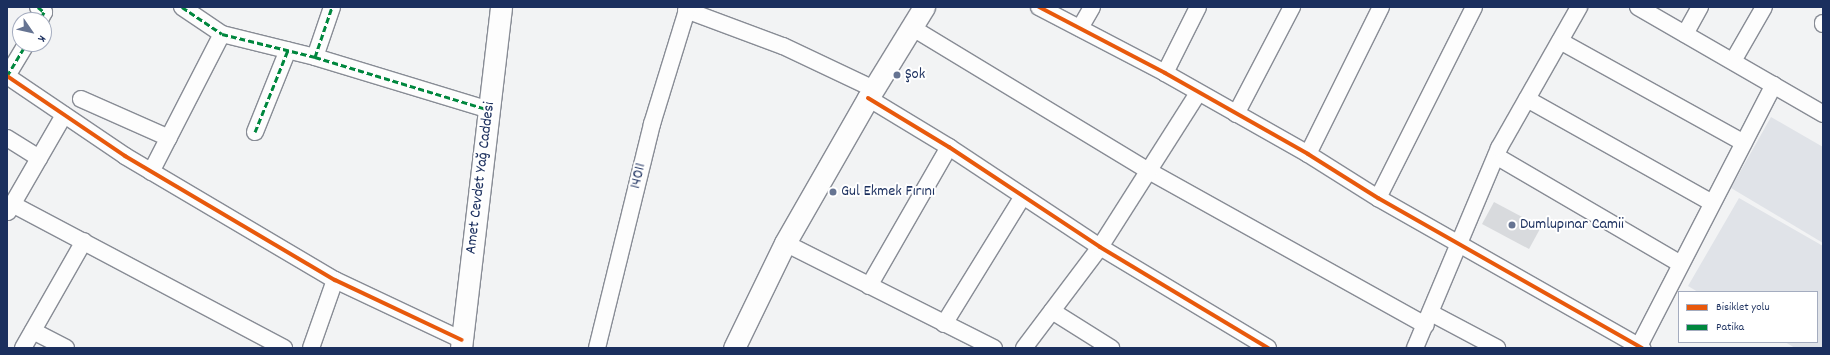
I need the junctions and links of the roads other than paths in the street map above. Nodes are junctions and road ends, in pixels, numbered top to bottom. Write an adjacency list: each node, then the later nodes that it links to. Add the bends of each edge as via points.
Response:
1 (182, 7): 18 (street)
2 (332, 7): 23 (street)
3 (501, 7): 32 (main road, Amet Cevdet Yağ Caddesi)
4 (924, 7): 16 (main road)
5 (1039, 7): 17 (street)
6 (1092, 7): 17 (street)
7 (1198, 7): 25 (street)
8 (1292, 7): 33 (street)
9 (1381, 7): 41 (street)
10 (1474, 7): 47 (street)
11 (1579, 7): 20 (street)
12 (1638, 7): 19 (street)
13 (1700, 7): 19 (street)
14 (1764, 7): 24 (street)
15 (687, 8): 28 (street, via 783,46); 67 (street, 14011, via 652,124)
16 (911, 27): 28 (main road); 44 (street)
17 (1080, 28): 25 (street)
18 (222, 34): 21 (street); 38 (street)
19 (1685, 34): 24 (street)
20 (1560, 41): 31 (street); 39 (street)
21 (288, 50): 23 (street); 36 (street)
22 (21, 52): 26 (street)
23 (315, 57): 32 (street)
24 (1733, 61): 27 (street)
25 (1165, 73): 29 (street)
26 (7, 76): 35 (street)
27 (1774, 85): 34 (street); 39 (street)
28 (871, 93): 40 (street); 51 (main road)
29 (1198, 93): 33 (street); 44 (street)
30 (81, 99): 38 (street)
31 (1528, 99): 42 (street); 48 (street)
32 (489, 110): 61 (main road, Amet Cevdet Yağ Caddesi)
33 (1236, 114): 41 (street)
34 (1823, 114)
35 (64, 115): 43 (street); 45 (street)
36 (255, 132)
37 (7, 138): 43 (street)
38 (168, 138): 45 (street)
39 (1744, 143): 48 (street)
40 (949, 148): 46 (street); 56 (street)
41 (1308, 154): 47 (street)
42 (1496, 156): 52 (street); 54 (street)
43 (39, 158): 49 (street)
44 (1147, 170): 53 (street); 58 (street)
45 (151, 172): 55 (street)
46 (1023, 196): 53 (street); 59 (street)
47 (1378, 198): 52 (street)
48 (1712, 203): 54 (street)
49 (10, 208): 50 (street)
50 (84, 241): 60 (street); 65 (street)
51 (785, 243): 56 (street); 68 (main road)
52 (1460, 243): 58 (street); 62 (street)
53 (1100, 247): 57 (street); 72 (street)
54 (1681, 264): 62 (street)
55 (335, 280): 61 (street); 66 (street)
56 (870, 286): 59 (street)
57 (1052, 311): 70 (street); 71 (street)
58 (1428, 319): 73 (street); 74 (street)
59 (944, 324): 69 (street)
60 (33, 331): 63 (street); 64 (street)
61 (461, 344)
62 (1641, 347)
63 (23, 348)
64 (66, 348)
65 (284, 348)
66 (311, 348)
67 (597, 348)
68 (734, 348)
69 (994, 348)
70 (1024, 348)
71 (1111, 348)
72 (1268, 348)
73 (1415, 348)
74 (1497, 348)

